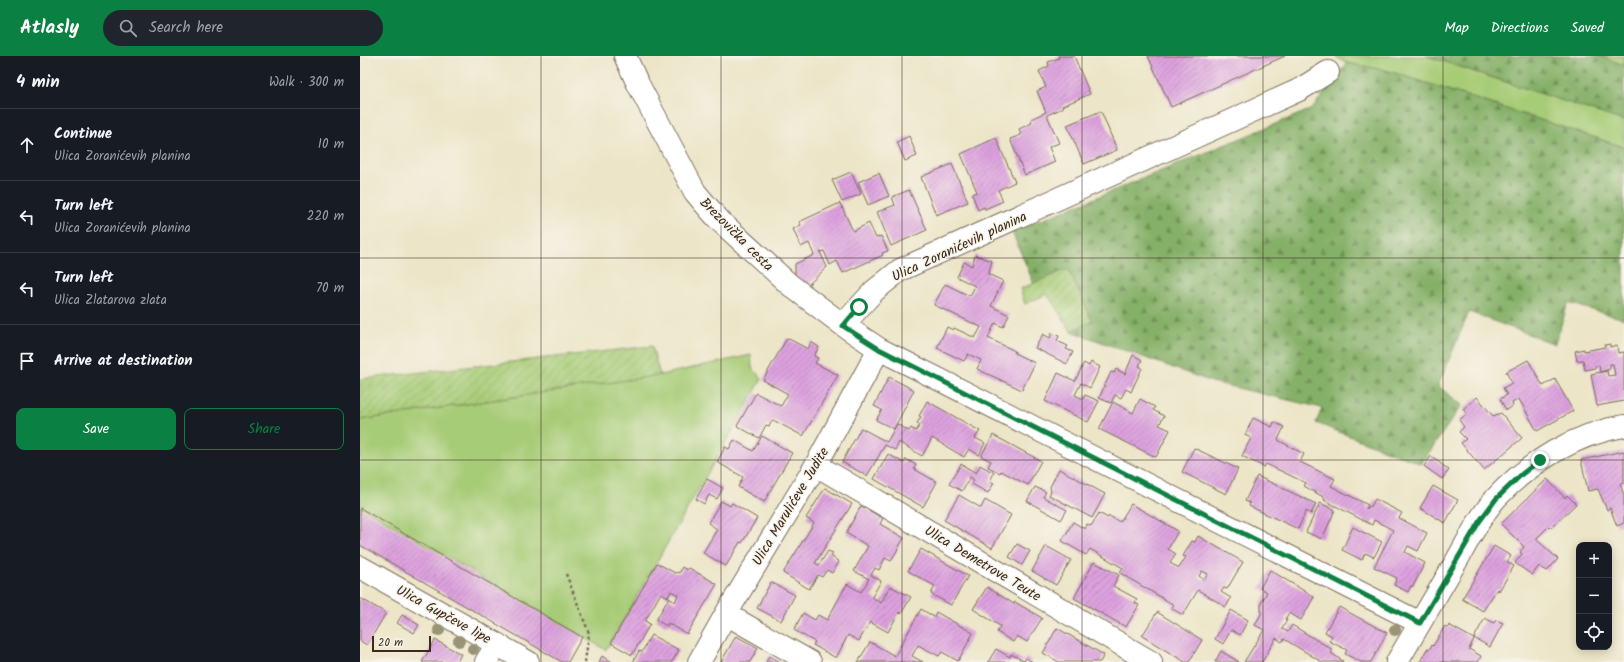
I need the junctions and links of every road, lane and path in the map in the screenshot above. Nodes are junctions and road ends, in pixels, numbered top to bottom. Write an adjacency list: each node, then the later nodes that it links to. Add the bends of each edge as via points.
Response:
1 (625, 56): 3 (street, Brezovička cesta, via 686,175 705,204 790,285)
2 (1328, 72): 3 (street, Ulica Zoranićevih planina, via 1299,90 900,270 874,291)
3 (843, 326): 4 (street)
4 (879, 349): 6 (street, Ulica Marulićeve Judite); 10 (street)
5 (1624, 426): 10 (street, via 1591,434 1540,460 1496,499 1479,522)
6 (816, 465): 9 (street, Ulica Marulićeve Judite); 16 (street, Ulica Demetrove Teute)
7 (360, 567): 11 (street, Ulica Gupčeve lipe)
8 (566, 574): 13 (path, via 589,633)
9 (726, 614): 14 (street, Ulica Marulićeve Judite); 15 (street)
10 (1420, 623): 17 (street)
11 (491, 653): 12 (street, Ulica Gupčeve lipe)
12 (528, 662)
13 (585, 662)
14 (699, 662)
15 (810, 662)
16 (1151, 662)
17 (1397, 662)

